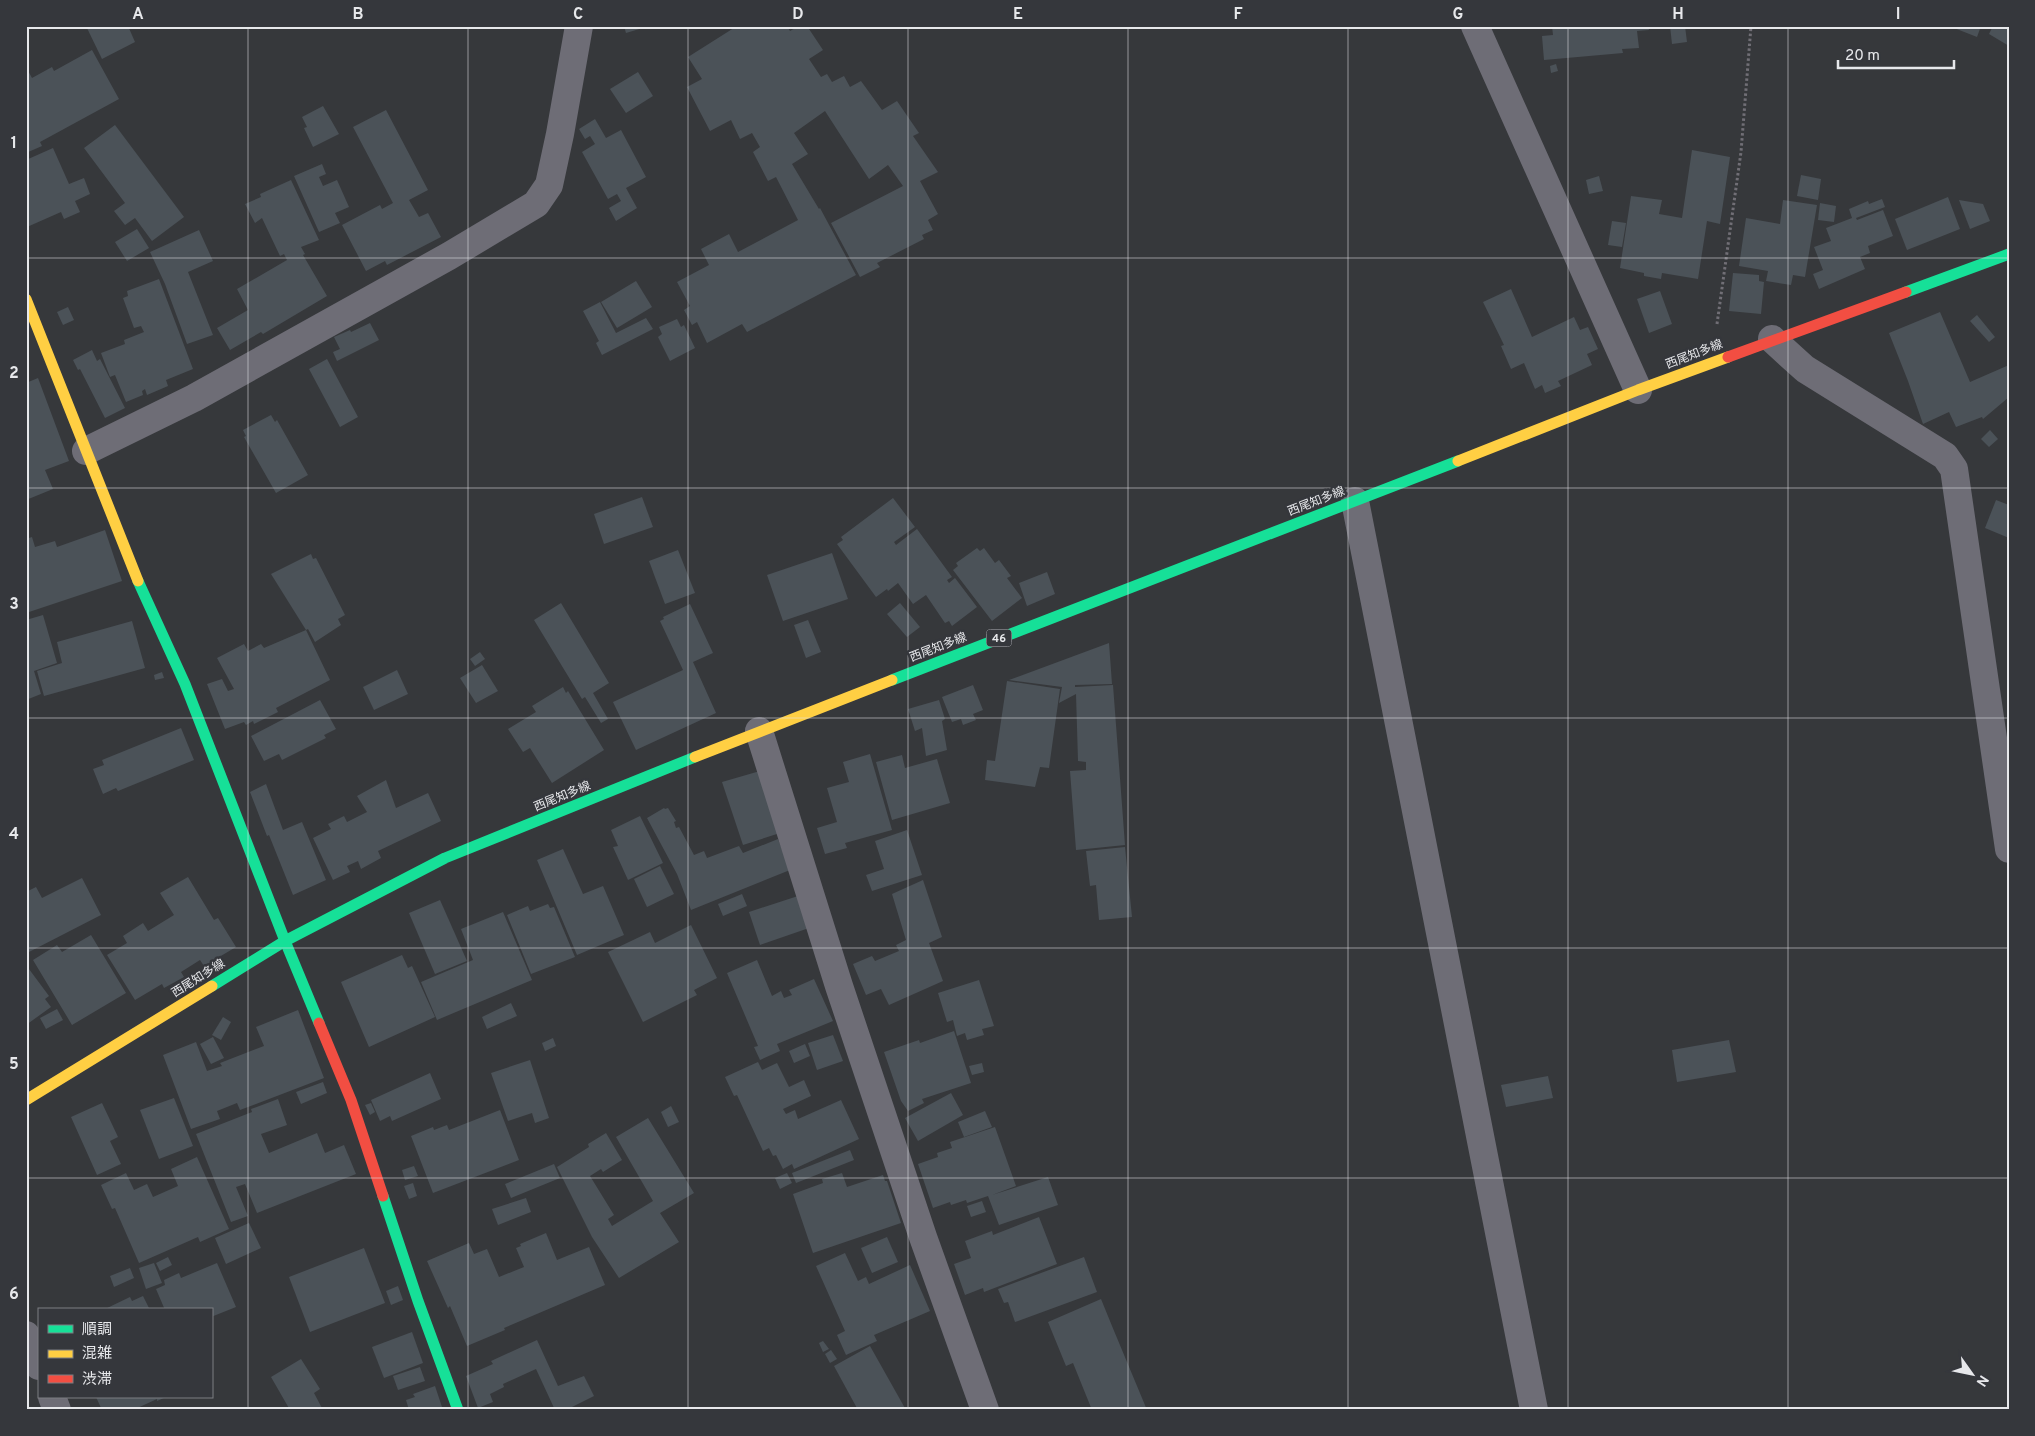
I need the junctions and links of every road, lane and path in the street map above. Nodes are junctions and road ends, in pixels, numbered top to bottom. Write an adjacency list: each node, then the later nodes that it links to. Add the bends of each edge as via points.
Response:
1 (579, 26): 9 (street, via 548,185 536,204 194,398)
2 (1475, 26): 8 (street)
3 (1752, 26): 7 (path, via 1741,152 1716,334)
4 (2009, 254): 6 (main road, 西尾知多線 / 46)
5 (26, 299): 9 (main road)
6 (1772, 339): 7 (main road, 西尾知多線 / 46); 12 (street, via 1805,369 1945,456 1954,469)
7 (1717, 360): 8 (main road, 西尾知多線 / 46)
8 (1638, 390): 10 (main road, 西尾知多線 / 46)
9 (86, 451): 14 (main road, via 144,596 185,684)
10 (1354, 501): 11 (main road, 西尾知多線 / 46); 22 (street)
11 (759, 730): 14 (main road, 西尾知多線 / 46, via 446,858); 21 (street, via 839,986)
12 (2001, 741): 13 (street)
13 (2009, 849)
14 (285, 941): 15 (main road, 西尾知多線 / 46); 20 (main road, via 351,1100)
15 (26, 1100)
16 (26, 1335): 17 (street)
17 (38, 1364)
18 (52, 1398): 19 (street)
19 (57, 1410)
20 (458, 1410)
21 (985, 1410)
22 (1534, 1410)

